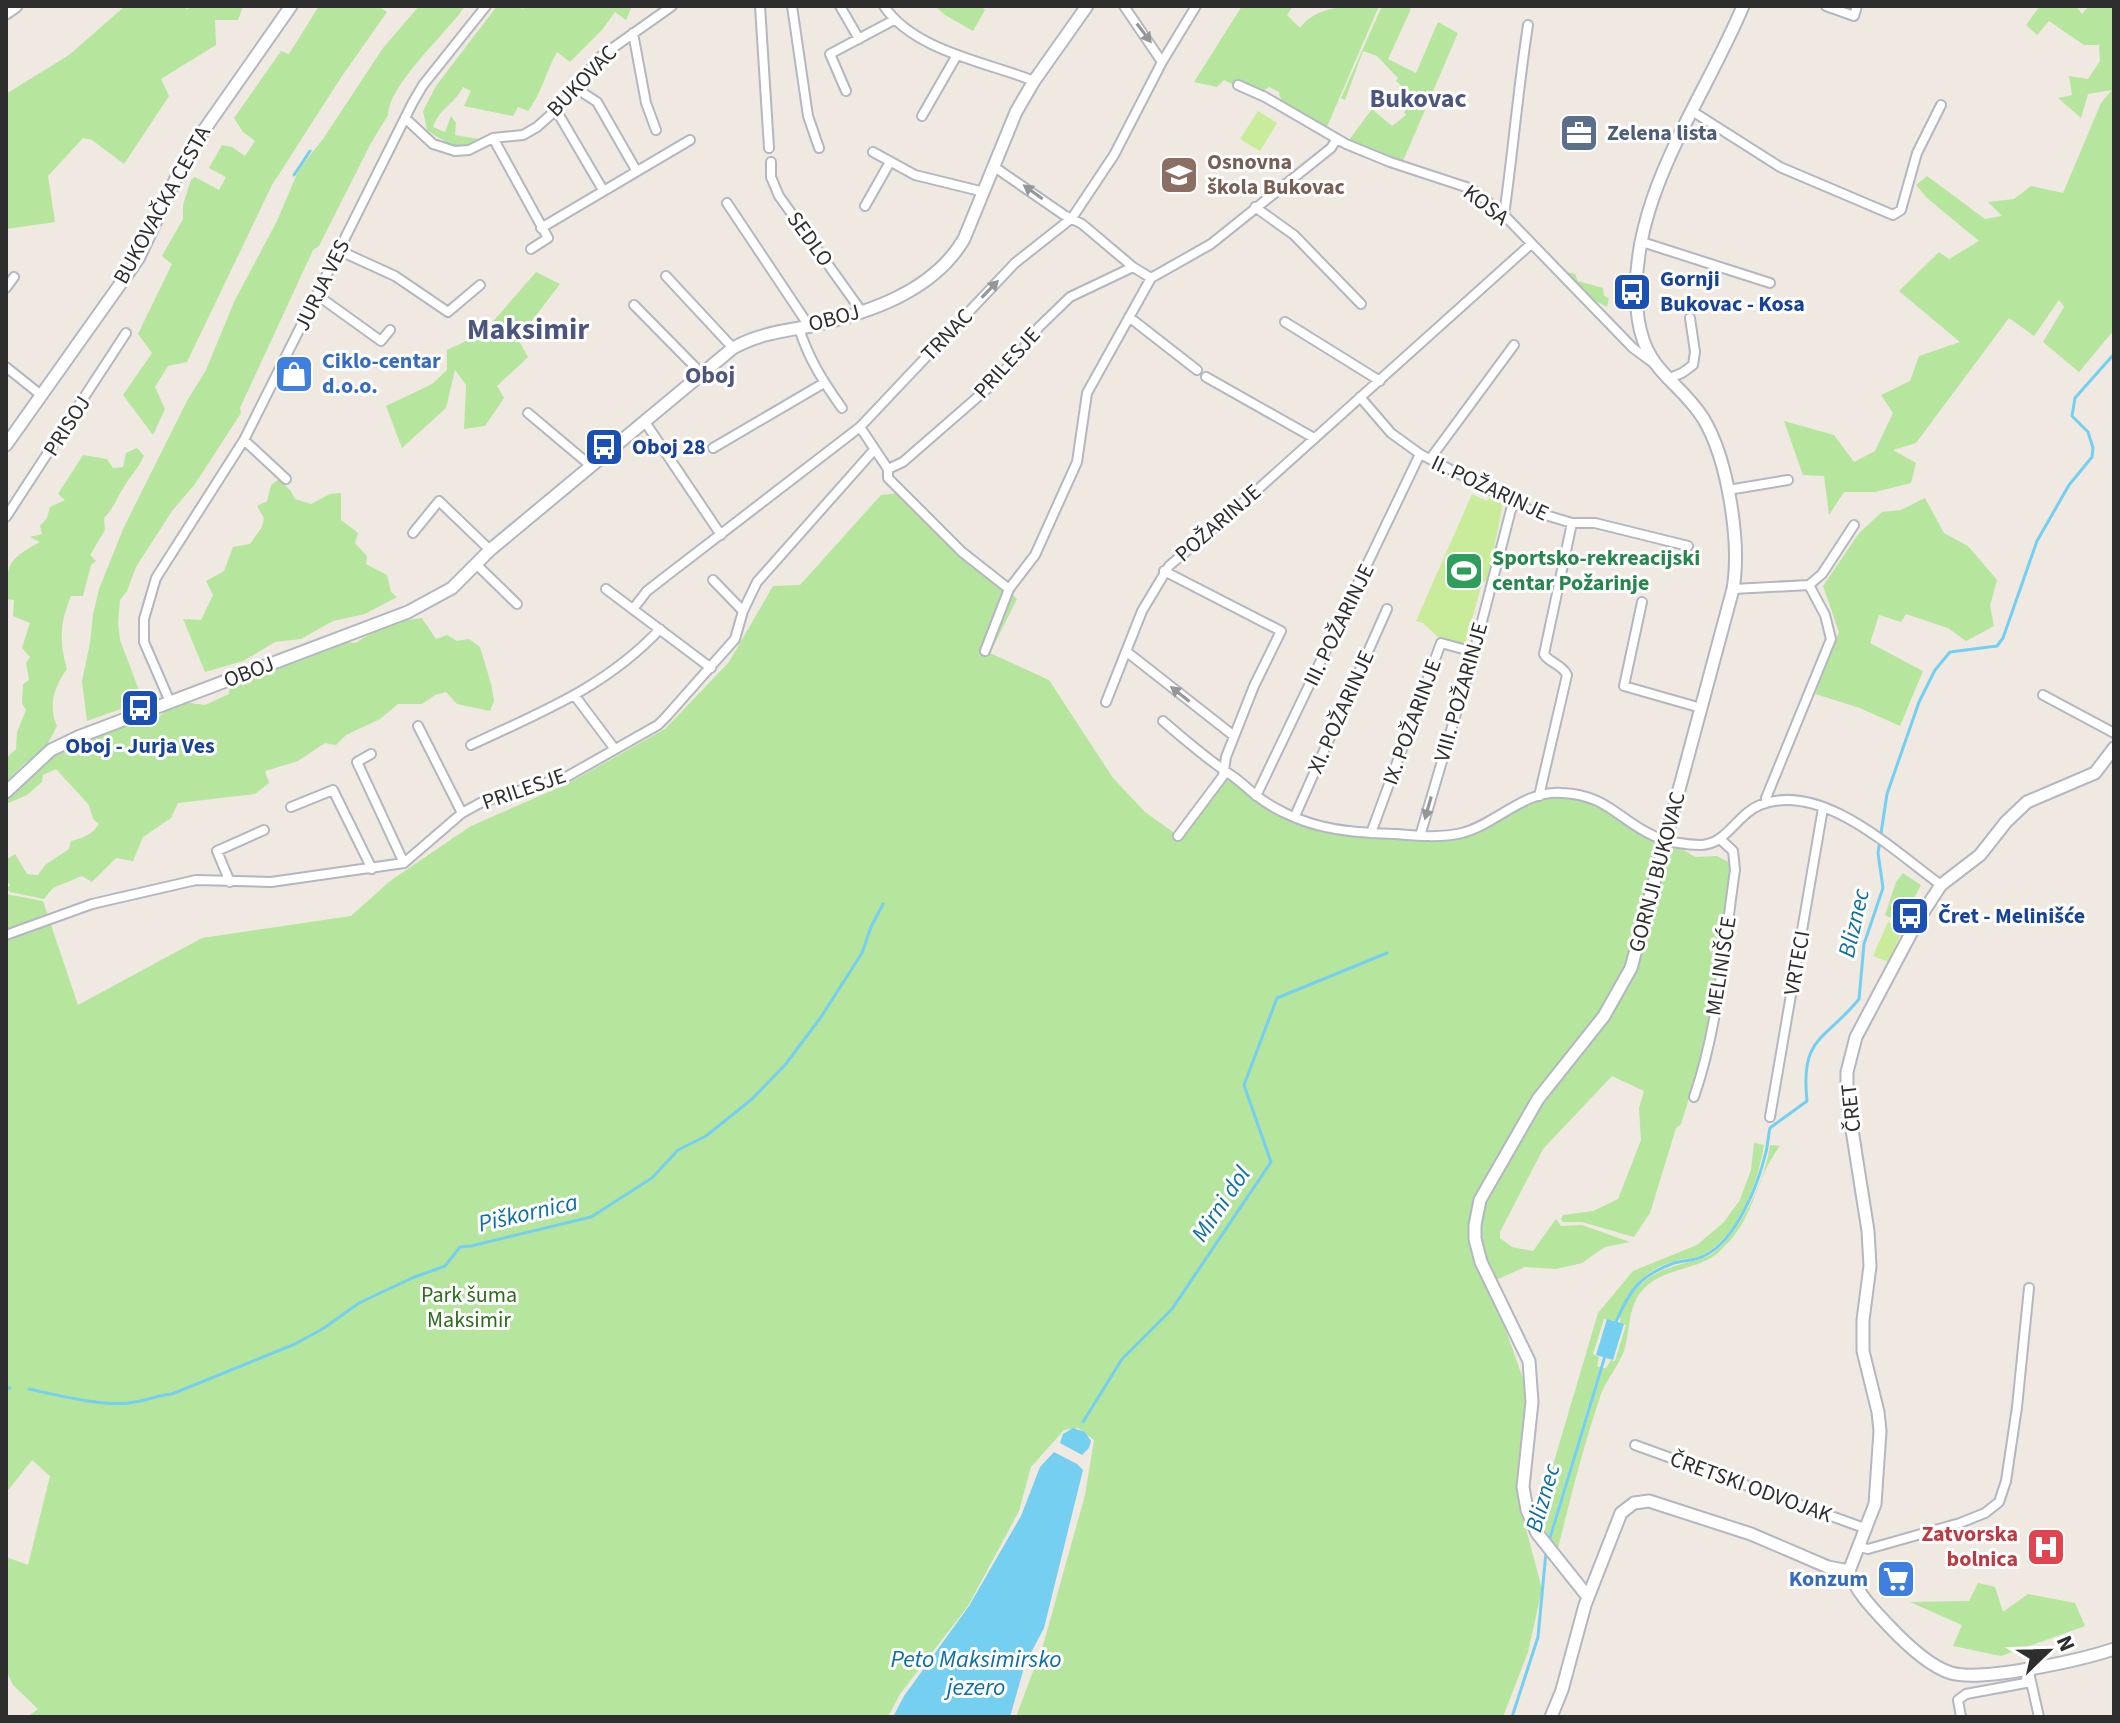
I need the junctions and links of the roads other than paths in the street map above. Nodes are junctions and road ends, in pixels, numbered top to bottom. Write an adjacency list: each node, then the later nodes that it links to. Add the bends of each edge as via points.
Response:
1 (16, 6): 15 (street)
2 (291, 6): 81 (street, BUKOVAČKA CESTA, via 188,153 138,259)
3 (486, 6): 30 (street, JURJA VES, via 423,85)
4 (672, 6): 18 (street, BUKOVAC)
5 (760, 6): 35 (street)
6 (792, 6): 36 (street, via 808,116)
7 (840, 6): 19 (street)
8 (884, 6): 16 (street)
9 (1087, 6): 22 (street, OBOJ)
10 (1124, 6): 21 (street, one-way to 21)
11 (1196, 6): 21 (street, TRNAC)
12 (1743, 6): 28 (street, GORNJI BUKOVAC)
13 (1826, 6): 14 (street, via 1854,16)
14 (1857, 6)
15 (6, 13)
16 (894, 20): 19 (street); 20 (street)
17 (1528, 25): 47 (street)
18 (633, 33): 24 (street, BUKOVAC, via 597,59); 31 (street)
19 (859, 39): 25 (street, via 830,54)
20 (957, 55): 22 (street); 29 (street)
21 (1162, 62): 48 (street, TRNAC, via 1114,155)
22 (1034, 81): 40 (street, OBOJ)
23 (1238, 85): 34 (street, KOSA)
24 (574, 87): 27 (street, BUKOVAC); 41 (street, via 597,102)
25 (846, 91)
26 (1941, 105): 28 (street, via 1917,153 1901,210 1893,215 1780,167)
27 (556, 110): 32 (street, BUKOVAC, via 529,132); 42 (street)
28 (1692, 111): 50 (street, GORNJI BUKOVAC, via 1665,168)
29 (922, 116)
30 (405, 118): 32 (street, BUKOVAC, via 429,141 450,151 464,151); 53 (street, JURJA VES)
31 (656, 130)
32 (493, 138): 49 (street)
33 (690, 140): 41 (street)
34 (1336, 140): 46 (street); 47 (street, KOSA, via 1468,187)
35 (769, 148)
36 (819, 148)
37 (873, 152): 39 (street)
38 (771, 162): 64 (street, SEDLO, via 779,196)
39 (890, 162): 43 (street, via 915,175); 45 (street)
40 (993, 166): 43 (street, OBOJ); 48 (street, one-way to 40)
41 (636, 170): 42 (street)
42 (603, 190): 49 (street)
43 (984, 192): 64 (street, OBOJ, via 964,239 942,268 904,294)
44 (727, 203): 68 (street)
45 (865, 206)
46 (1255, 207): 57 (street, via 1211,244); 62 (street, via 1294,235)
47 (1504, 215): 51 (street, KOSA)
48 (1072, 218): 54 (street); 86 (street, TRNAC, one-way to 48, via 1015,263)
49 (541, 228): 52 (street, via 548,238)
50 (1642, 242): 58 (street); 73 (street, GORNJI BUKOVAC, via 1637,308)
51 (1531, 244): 73 (street, KOSA); 79 (street, POŽARINJE)
52 (531, 249)
53 (338, 250): 59 (street, via 395,276 448,312); 61 (street, JURJA VES)
54 (1133, 267): 57 (street); 95 (street, PRILESJE, via 1070,297 988,388 903,462)
55 (666, 276): 72 (street)
56 (14, 277): 60 (street)
57 (1151, 278): 65 (street)
58 (1770, 283)
59 (480, 285)
60 (6, 288)
61 (317, 295): 69 (street, via 381,341); 88 (street, JURJA VES)
62 (1361, 304)
63 (634, 305): 76 (street)
64 (862, 312): 68 (street, OBOJ)
65 (1129, 317): 75 (street); 112 (street, via 1087,393 1077,462 1035,555)
66 (1690, 318): 78 (street, via 1693,365)
67 (1285, 322): 79 (street)
68 (804, 327): 72 (street, OBOJ, via 759,335); 80 (street, via 805,348)
69 (390, 330)
70 (126, 333): 100 (street, PRISOJ)
71 (1514, 345): 93 (street)
72 (733, 348): 76 (street, OBOJ)
73 (1653, 363): 78 (street, GORNJI BUKOVAC)
74 (6, 367): 81 (street)
75 (1197, 370)
76 (702, 374): 85 (street, OBOJ)
77 (1206, 377): 87 (street)
78 (1666, 379): 98 (street, GORNJI BUKOVAC, via 1704,420)
79 (1380, 381): 82 (street, POŽARINJE)
80 (824, 383): 83 (street); 90 (street)
81 (41, 395): 89 (street, BUKOVAČKA CESTA)
82 (1360, 397): 87 (street, POŽARINJE); 92 (street, II. POŽARINJE, via 1391,433)
83 (842, 408)
84 (528, 413): 94 (street)
85 (645, 422): 94 (street, OBOJ); 104 (street)
86 (860, 427): 91 (street); 104 (street, TRNAC)
87 (1314, 438): 108 (street, POŽARINJE)
88 (244, 440): 96 (street); 126 (street, JURJA VES, via 150,593 144,642)
89 (6, 445)
90 (713, 448)
91 (874, 450): 95 (street); 118 (street, PRILESJE, via 772,562)
92 (1420, 454): 93 (street, II. POŽARINJE); 139 (street, III. POŽARINJE)
93 (1430, 459): 99 (street, II. POŽARINJE)
94 (591, 466): 106 (street, OBOJ)
95 (888, 469): 112 (street, via 888,478 962,552)
96 (286, 479)
97 (1788, 480): 98 (street)
98 (1728, 490): 113 (street, GORNJI BUKOVAC, via 1737,557)
99 (1513, 502): 101 (street, II. POŽARINJE); 122 (street, VIII. POŽARINJE)
100 (6, 517)
101 (1572, 523): 105 (street, II. POŽARINJE, via 1595,523); 140 (street, via 1544,654 1567,675)
102 (1854, 525): 110 (street)
103 (413, 533): 106 (street, via 439,501)
104 (721, 535): 116 (street, TRNAC, via 647,591)
105 (1688, 546)
106 (490, 550): 107 (street, OBOJ)
107 (477, 565): 115 (street); 126 (street, OBOJ, via 452,588 408,612)
108 (1164, 571): 121 (street, POŽARINJE); 132 (street, via 1281,631)
109 (713, 580): 118 (street)
110 (1809, 585): 113 (street); 141 (street, via 1831,639)
111 (606, 589): 116 (street)
112 (1009, 589): 120 (street)
113 (1733, 589): 128 (street, GORNJI BUKOVAC)
114 (1642, 602): 128 (street, via 1624,686)
115 (517, 604)
116 (633, 609): 119 (street)
117 (1387, 609): 145 (street, XI. POŽARINJE)
118 (743, 611): 123 (street, PRILESJE, via 735,639)
119 (660, 629): 123 (street); 125 (street, via 624,664)
120 (985, 651)
121 (1127, 652): 127 (street, POŽARINJE); 132 (street, one-way to 121)
122 (1474, 652): 147 (street, IX. POŽARINJE, via 1441,643); 149 (street, VIII. POŽARINJE, one-way to 149)
123 (711, 668): 134 (street, PRILESJE, via 658,725)
124 (2043, 695): 131 (street)
125 (575, 696): 133 (street); 134 (street)
126 (170, 702): 138 (street, OBOJ, via 51,750)
127 (1106, 702)
128 (1701, 708): 151 (street, GORNJI BUKOVAC)
129 (1163, 721): 137 (street)
130 (418, 726): 144 (street)
131 (2114, 733)
132 (1234, 736): 137 (street)
133 (471, 745)
134 (614, 748): 144 (street, PRILESJE, via 568,776)
135 (2114, 748): 155 (street, ČRET, via 2095,773 2027,802 1980,855)
136 (371, 754): 152 (street, via 357,762)
137 (1224, 772): 139 (street); 148 (street)
138 (6, 792)
139 (1256, 796): 145 (street)
140 (1539, 796): 149 (street, via 1471,830); 151 (street, via 1557,792 1590,797)
141 (1766, 803): 143 (street, via 1796,801); 150 (street, via 1742,816)
142 (291, 807): 153 (street, via 333,790)
143 (1823, 808): 155 (street, via 1870,829); 158 (street, VRTECI)
144 (462, 813): 152 (street, PRILESJE)
145 (1295, 816): 147 (street, via 1318,826)
146 (264, 830): 154 (street, via 217,851)
147 (1371, 833): 149 (street)
148 (1178, 836)
149 (1420, 836)
150 (1720, 839): 151 (street, via 1703,845); 157 (street, MELINIŠĆE, via 1733,851 1735,870 1711,1031)
151 (1667, 840): 164 (street, GORNJI BUKOVAC, via 1631,968 1604,1016 1538,1099 1477,1212 1475,1239 1481,1262 1529,1361 1532,1402 1523,1487 1527,1510 1543,1541)
152 (404, 863): 153 (street)
153 (372, 869): 154 (street)
154 (230, 882): 156 (street, via 196,880 92,904)
155 (1941, 885): 161 (street, ČRET, via 1856,1037 1847,1072 1869,1242 1863,1351 1880,1431 1879,1477)
156 (6, 935)
157 (1694, 1097)
158 (1770, 1117)
159 (2029, 1288): 162 (street, via 2017,1407 1999,1502 1960,1523 1868,1549)
160 (1635, 1445): 161 (street, ČRETSKI ODVOJAK)
161 (1867, 1529): 162 (street, ČRET)
162 (1859, 1547): 163 (street, ČRET)
163 (1849, 1571): 164 (street, via 1641,1501 1621,1513); 166 (street, via 1855,1586 1894,1632 1944,1670 1969,1675)
164 (1588, 1597): 168 (street)
165 (2114, 1649): 166 (street)
166 (2028, 1668): 167 (street)
167 (2031, 1682): 169 (street, via 1966,1694 1958,1700); 170 (street)
168 (1551, 1717)
169 (1961, 1717)
170 (2039, 1717)

